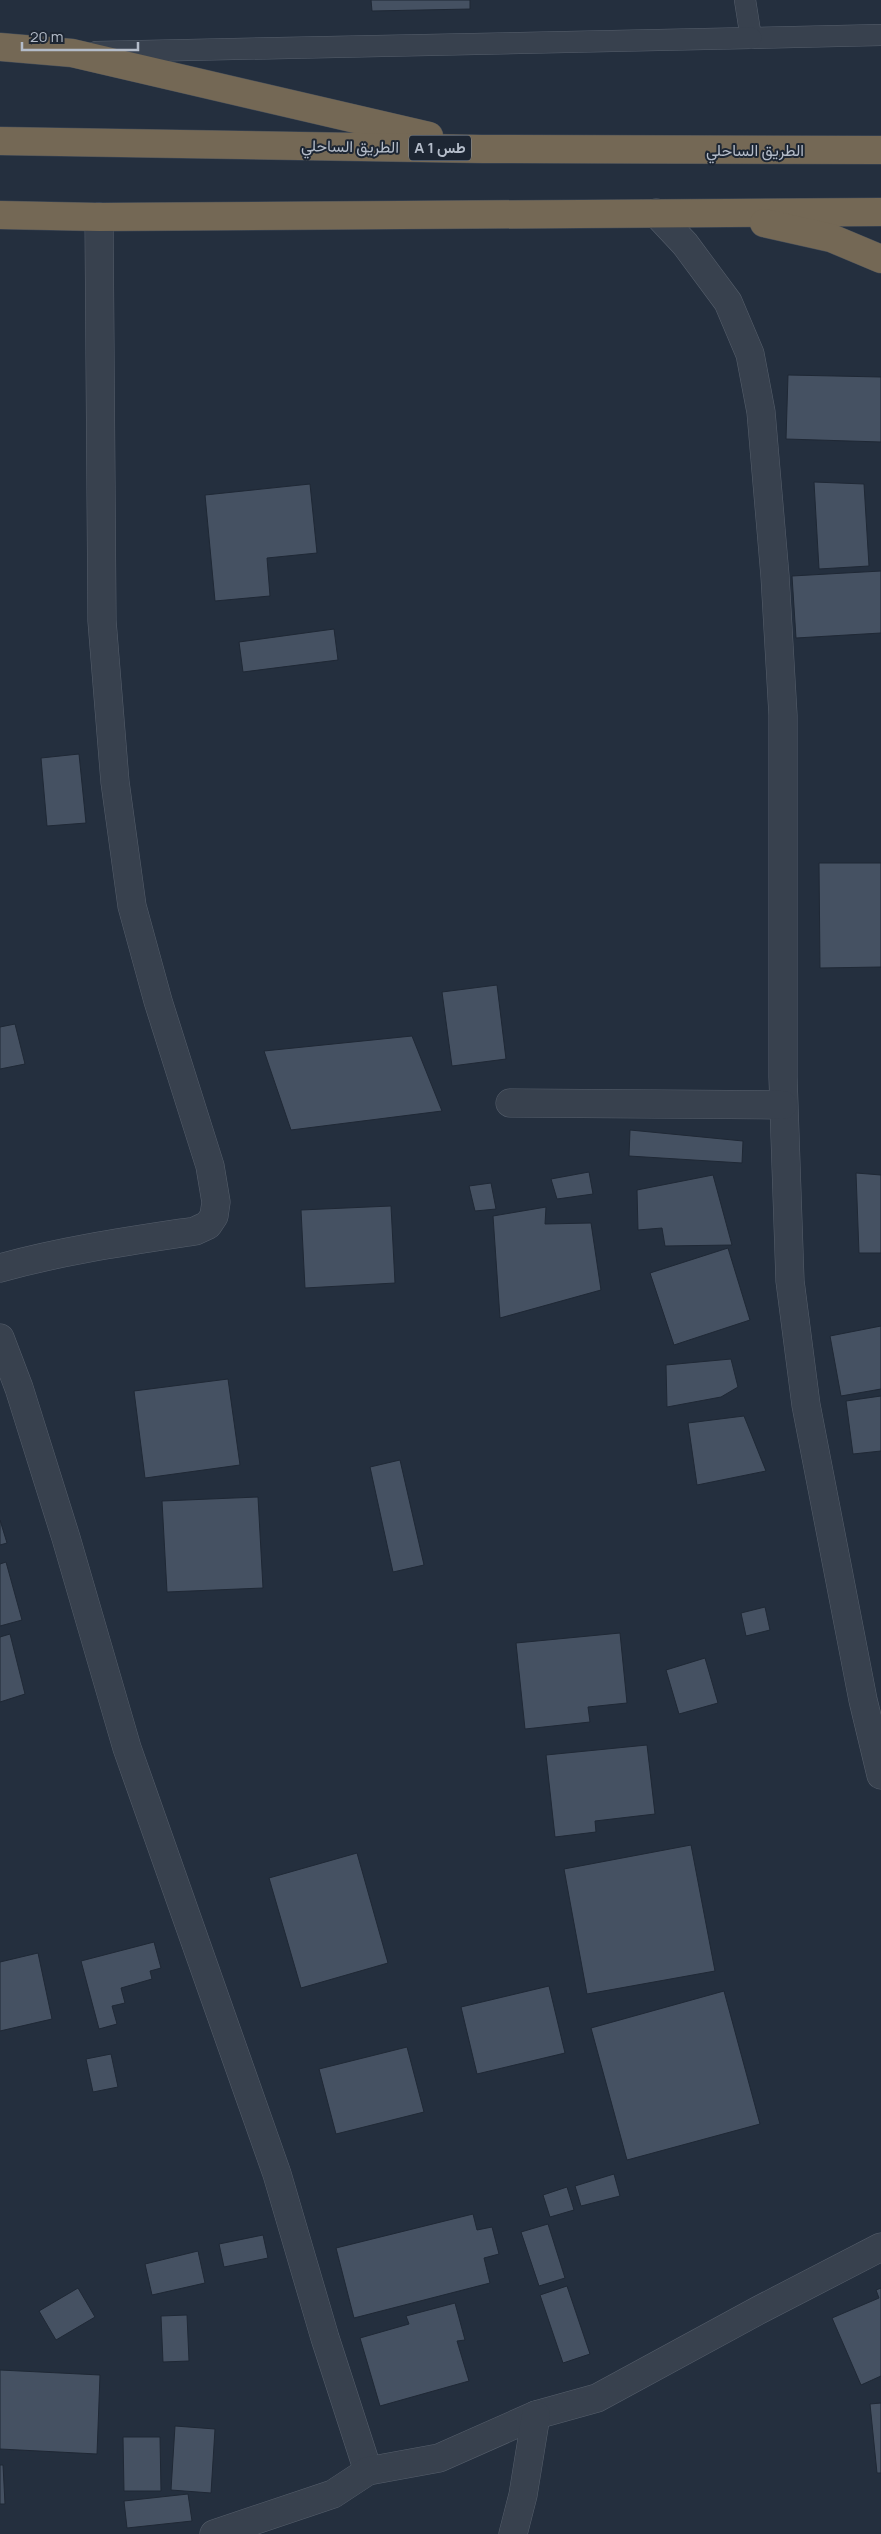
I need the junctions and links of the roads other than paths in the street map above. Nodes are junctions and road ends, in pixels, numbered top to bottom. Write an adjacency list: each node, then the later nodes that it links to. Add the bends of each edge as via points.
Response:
1 (745, 0): 3 (lane)
2 (881, 35): 3 (lane)
3 (751, 38): 5 (lane)
4 (0, 48): 5 (highway)
5 (72, 52): 7 (highway)
6 (0, 141): 7 (highway, الطريق الساحلي / A 1 طس)
7 (482, 149): 8 (highway, الطريق الساحلي / A 1 طس)
8 (881, 150)
9 (656, 212): 10 (highway); 13 (highway); 16 (street, via 685,244 728,302 750,354 761,412 783,715)
10 (714, 212): 11 (highway); 14 (highway, via 831,238)
11 (881, 212)
12 (0, 215): 13 (highway)
13 (99, 217): 17 (street, via 102,621 115,782 132,906 210,1166 216,1202 214,1216 208,1225 195,1231 102,1244)
14 (881, 259)
15 (510, 1103): 16 (street)
16 (783, 1105): 19 (street, via 790,1281 806,1405 863,1700)
17 (0, 1268)
18 (0, 1338): 22 (street, via 63,1528 127,1748 277,2174)
19 (881, 1775)
20 (881, 2247): 21 (street, via 597,2398)
21 (536, 2415): 22 (street, via 439,2458); 25 (street)
22 (368, 2471): 23 (street)
23 (277, 2525): 24 (street)
24 (214, 2534)
25 (513, 2534)

